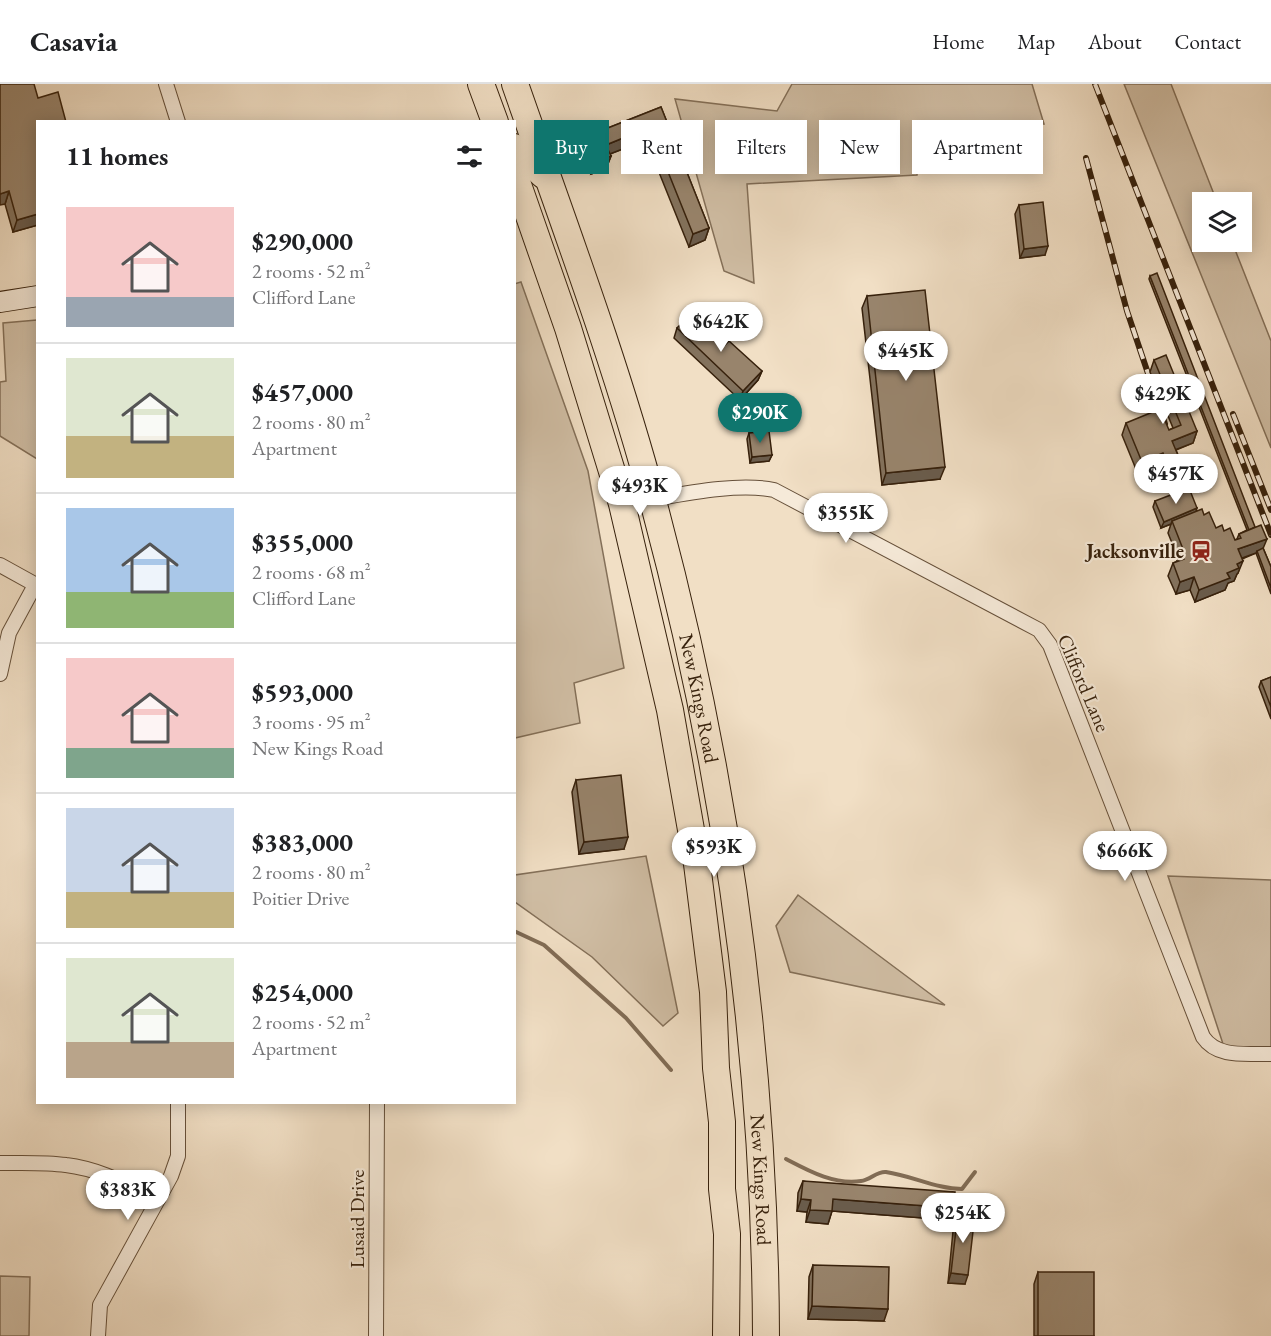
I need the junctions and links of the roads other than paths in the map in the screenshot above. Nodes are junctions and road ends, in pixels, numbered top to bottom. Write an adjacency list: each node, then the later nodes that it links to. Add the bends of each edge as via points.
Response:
1 (166, 84): 4 (street)
2 (481, 84): 5 (highway)
3 (515, 84): 6 (highway); 9 (highway, New Kings Road)
4 (177, 120)
5 (494, 120)
6 (511, 120)
7 (516, 149): 9 (highway)
8 (516, 179): 13 (highway, New Kings Road)
9 (549, 182): 12 (highway, New Kings Road, via 595,313)
10 (36, 296): 11 (street)
11 (0, 302)
12 (653, 500): 13 (street, Clifford Lane); 18 (highway, New Kings Road, via 713,766); 19 (street, Clifford Lane, via 740,488 774,490 1039,630 1050,645 1203,1037 1221,1052)
13 (622, 504): 18 (highway, New Kings Road, via 670,710)
14 (0, 565): 15 (street)
15 (36, 585)
16 (36, 588): 17 (street, via 9,633)
17 (0, 674)
18 (713, 862): 26 (highway, New Kings Road, via 713,993 727,1234); 27 (highway, New Kings Road, via 748,1007 764,1217)
19 (1271, 1054)
20 (178, 1104): 23 (street, via 178,1156)
21 (377, 1104): 25 (street, Lusaid Drive)
22 (0, 1163): 23 (street, via 87,1168)
23 (158, 1199): 24 (street, via 100,1305)
24 (98, 1336)
25 (376, 1336)
26 (726, 1336)
27 (766, 1336)

